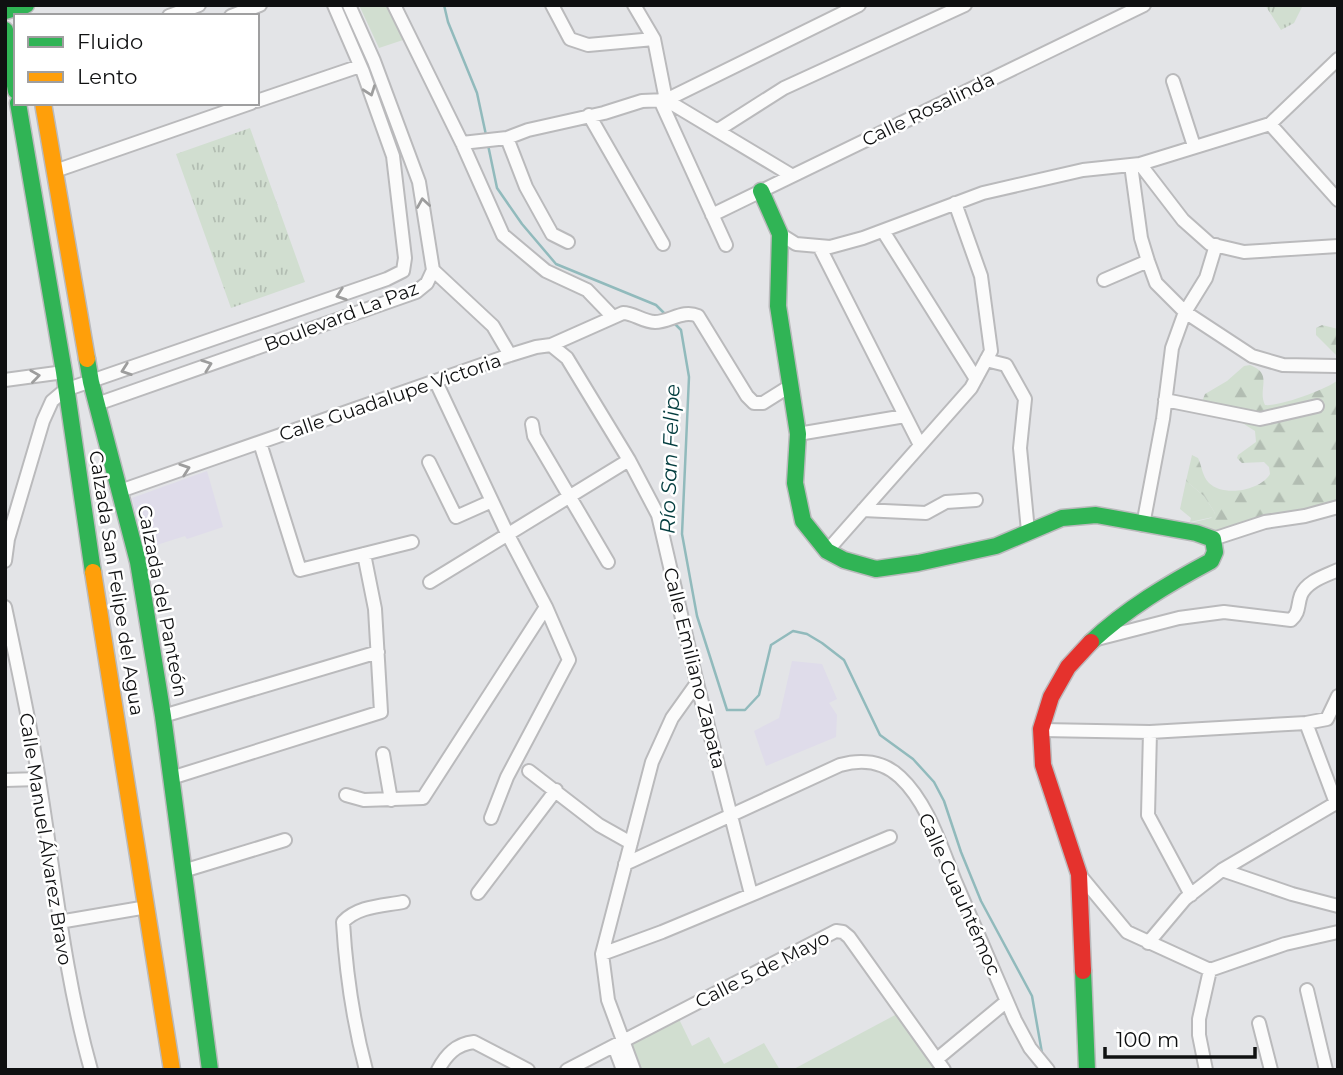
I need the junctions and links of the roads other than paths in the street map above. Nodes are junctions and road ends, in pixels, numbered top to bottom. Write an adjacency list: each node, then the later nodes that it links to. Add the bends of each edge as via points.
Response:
1 (199, 5): 13 (street)
2 (260, 5): 14 (street)
3 (334, 5): 18 (street, Boulevard La Paz)
4 (349, 5): 48 (street, Boulevard La Paz, one-way to 4, via 415,167)
5 (394, 5): 30 (street)
6 (552, 5): 16 (street, via 570,40 588,45)
7 (634, 5): 16 (street)
8 (859, 5): 22 (street)
9 (965, 5): 28 (street, via 784,88)
10 (1144, 5): 34 (street, Calle Rosalinda)
11 (26, 6): 12 (street)
12 (5, 11)
13 (174, 14)
14 (235, 14)
15 (5, 30): 19 (street)
16 (654, 39): 22 (street)
17 (1338, 59): 27 (street)
18 (360, 66): 21 (street); 59 (street, Boulevard La Paz, one-way to 59, via 395,163 403,271)
19 (14, 81)
20 (1173, 81): 31 (street)
21 (259, 100)
22 (663, 100): 26 (street); 28 (street); 38 (street)
23 (18, 105): 56 (street, Calzada San Felipe del Agua)
24 (43, 105): 33 (street, Calzada del Panteón)
25 (245, 105): 33 (street)
26 (589, 115): 29 (street); 42 (street)
27 (1270, 124): 31 (street); 36 (street)
28 (718, 130): 34 (street)
29 (504, 139): 30 (street); 41 (street, via 552,234)
30 (462, 143): 51 (street, via 506,239 546,271 587,290)
31 (1194, 146): 32 (street)
32 (1136, 164): 37 (street, via 1083,170); 44 (street, via 1183,220); 47 (street, via 1141,238)
33 (55, 171): 59 (street, Calzada del Panteón)
34 (791, 175): 35 (street, Calle Rosalinda)
35 (761, 191): 38 (street, Calle Rosalinda); 40 (street)
36 (1338, 200)
37 (955, 203): 39 (street); 54 (street, via 981,276 991,351)
38 (712, 215): 43 (street)
39 (883, 230): 45 (street, via 830,247); 57 (street)
40 (780, 234): 45 (street, via 796,244); 61 (street, via 778,306)
41 (568, 243)
42 (663, 244)
43 (726, 245)
44 (1216, 245): 46 (street, via 1244,253); 50 (street, via 1206,278)
45 (819, 246): 66 (street)
46 (1338, 246)
47 (1148, 261): 49 (street); 50 (street, via 1156,283)
48 (433, 270): 53 (street, via 493,326); 64 (street, Boulevard La Paz, one-way to 48, via 416,292)
49 (1104, 280)
50 (1185, 312): 55 (street, via 1252,356 1283,365); 63 (street, via 1172,348)
51 (613, 317): 52 (street, Calle Guadalupe Victoria); 61 (street, via 626,313 659,322 695,314 754,403 763,403)
52 (551, 345): 53 (street, Calle Guadalupe Victoria); 71 (street, Calle Emiliano Zapata, via 567,358)
53 (510, 355): 60 (street, Calle Guadalupe Victoria)
54 (986, 360): 57 (street); 80 (street, via 1006,365 1025,400 1020,448)
55 (1336, 366)
56 (64, 372): 58 (street, one-way to 56); 62 (street, Calzada San Felipe del Agua)
57 (976, 379): 70 (street)
58 (5, 380)
59 (91, 382): 62 (street); 64 (street, Calzada del Panteón)
60 (436, 382): 69 (street, Calle Guadalupe Victoria); 76 (street)
61 (790, 386): 68 (street)
62 (65, 390): 86 (street, via 52,401 43,421); 123 (street, Calzada San Felipe del Agua)
63 (1165, 400): 65 (street, via 1260,419); 79 (street)
64 (97, 404): 73 (street, Calzada del Panteón)
65 (1317, 406)
66 (905, 416): 68 (street); 70 (street)
67 (532, 424): 74 (street, via 534,436)
68 (798, 434): 84 (street, via 795,483 803,521)
69 (260, 443): 73 (street, Calle Guadalupe Victoria, one-way to 69); 85 (street, via 300,570)
70 (920, 445): 78 (street)
71 (629, 460): 74 (street); 94 (street, Calle Emiliano Zapata, via 661,525)
72 (429, 462): 76 (street, via 456,517)
73 (120, 491): 96 (street, Calzada del Panteón, via 138,562)
74 (569, 496): 81 (street); 87 (street)
75 (976, 500): 78 (street, via 946,502 926,513)
76 (492, 501): 81 (street)
77 (1338, 507): 82 (street, via 1265,522)
78 (863, 510): 84 (street)
79 (1143, 525): 80 (street, via 1096,515 1062,518); 82 (street)
80 (1028, 531): 84 (street, via 996,546 876,569 844,561)
81 (507, 533): 89 (street); 91 (street)
82 (1213, 540): 92 (street, via 1211,561 1136,606)
83 (412, 542): 85 (street)
84 (827, 551)
85 (364, 554): 93 (street, via 375,609)
86 (5, 561)
87 (608, 562)
88 (1338, 570): 92 (street, via 1313,581 1301,594 1298,614 1291,620 1224,612 1179,618)
89 (430, 582)
90 (5, 607): 103 (street, Calle Manuel Álvarez Bravo)
91 (546, 607): 107 (street, via 423,798); 110 (street, via 569,660 507,777)
92 (1090, 641): 98 (street, via 1067,667 1052,694)
93 (377, 652): 96 (street); 102 (street, via 381,712)
94 (697, 684): 109 (street, Calle Emiliano Zapata); 113 (street, via 672,718 652,762)
95 (1338, 696): 97 (street, via 1327,719)
96 (163, 716): 102 (street, Calzada del Panteón)
97 (1306, 723): 99 (street); 108 (street)
98 (1042, 730): 99 (street); 117 (street, via 1043,765)
99 (1150, 732): 120 (street, via 1148,815)
100 (383, 754): 107 (street)
101 (529, 771): 105 (street)
102 (171, 778): 116 (street, Calzada del Panteón)
103 (39, 779): 104 (street); 124 (street, Calle Manuel Álvarez Bravo)
104 (5, 780)
105 (556, 790): 113 (street, via 599,825); 118 (street)
106 (346, 795): 107 (street)
107 (391, 800)
108 (1337, 803): 115 (street)
109 (731, 815): 114 (street, Calle Cuauhtémoc); 119 (street, Calle Emiliano Zapata); 130 (street, Calle Cuauhtémoc, via 849,762 870,762 892,771 908,786 933,829)
110 (491, 818)
111 (890, 837): 119 (street)
112 (285, 840): 116 (street)
113 (631, 843): 114 (street)
114 (625, 864): 127 (street)
115 (1222, 870): 120 (street); 122 (street)
116 (183, 871): 136 (street, Calzada del Panteón)
117 (1079, 874): 126 (street, via 1126,932); 144 (street)
118 (478, 893)
119 (751, 894): 127 (street)
120 (1191, 895): 126 (street)
121 (403, 902): 137 (street, via 361,910 343,922 354,1023)
122 (1338, 906)
123 (147, 907): 124 (street); 135 (street, Calzada San Felipe del Agua)
124 (58, 922): 134 (street, Calle Manuel Álvarez Bravo)
125 (1338, 932): 128 (street, via 1284,944)
126 (1148, 943): 128 (street)
127 (602, 954): 132 (street)
128 (1210, 970): 145 (street, via 1199,1019)
129 (1307, 990): 147 (street)
130 (1007, 1001): 133 (street); 143 (street, Calle Cuauhtémoc, via 1024,1037)
131 (1259, 1023): 146 (street)
132 (618, 1043): 133 (street, Calle 5 de Mayo, via 840,931 849,937); 140 (street, Calle 5 de Mayo); 141 (street); 142 (street)
133 (940, 1064)
134 (90, 1070)
135 (172, 1070)
136 (210, 1070)
137 (366, 1070)
138 (438, 1070): 139 (street, via 452,1050 474,1042)
139 (528, 1070)
140 (567, 1070)
141 (623, 1070)
142 (634, 1070)
143 (1048, 1070)
144 (1087, 1070)
145 (1206, 1070)
146 (1271, 1070)
147 (1326, 1070)

